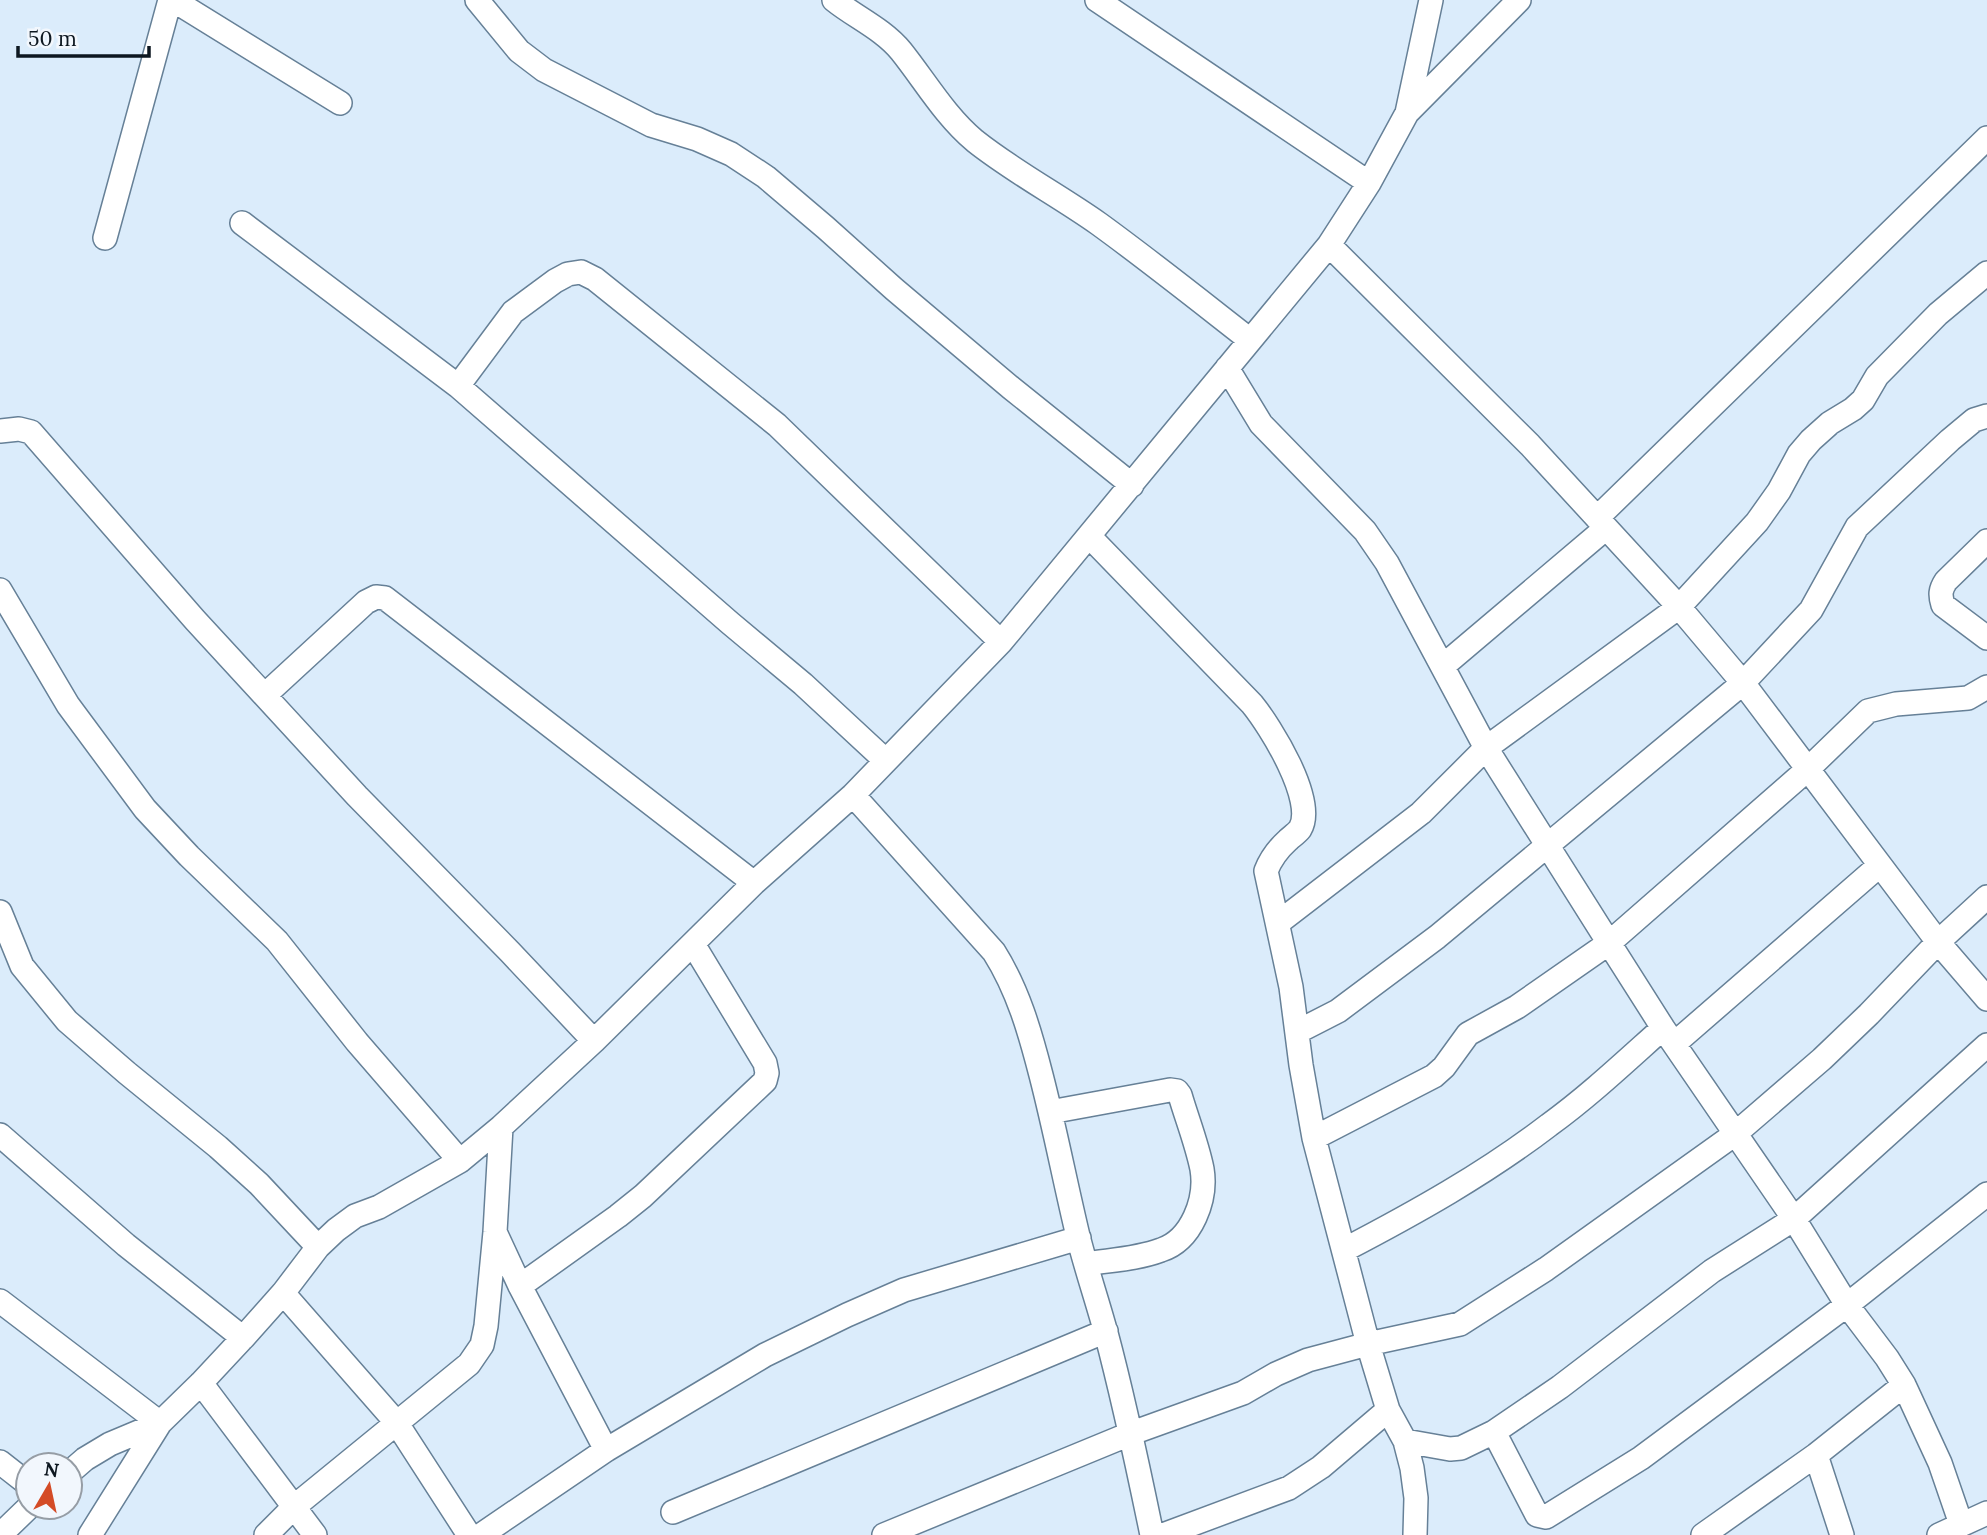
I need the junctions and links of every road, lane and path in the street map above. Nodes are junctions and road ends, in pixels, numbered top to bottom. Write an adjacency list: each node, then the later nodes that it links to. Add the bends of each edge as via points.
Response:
1 (172, 0): 7 (street); 12 (street)
2 (477, 0): 20 (street, via 519,51 544,70 651,125 731,154 766,177 1010,387)
3 (834, 0): 15 (street, via 900,50 959,127 1006,164 1097,223)
4 (1097, 0): 10 (street)
5 (1431, 0): 8 (street)
6 (1519, 0): 8 (street)
7 (340, 103)
8 (1407, 113): 10 (street)
9 (1987, 138): 21 (street)
10 (1369, 183): 13 (street)
11 (242, 223): 17 (street)
12 (104, 238)
13 (1329, 245): 15 (street); 21 (street)
14 (1987, 273): 25 (street, via 1938,314 1877,376 1863,400 1811,440 1757,522)
15 (1250, 340): 16 (street)
16 (1227, 368): 20 (street); 28 (street, via 1261,424 1365,531)
17 (458, 386): 27 (street, via 513,312 555,281 581,272 777,425); 33 (street)
18 (1987, 416): 29 (street, via 1974,420 1950,440 1857,527 1811,610)
19 (0, 431): 31 (street, via 31,432)
20 (1132, 485): 22 (street)
21 (1602, 523): 25 (street); 28 (street)
22 (1089, 536): 27 (street); 41 (street, via 1252,704 1268,723 1291,767 1304,810 1299,829 1276,851 1266,872)
23 (1987, 541): 26 (street, via 1946,581 1940,597 1943,605)
24 (0, 590): 55 (street, via 68,705 145,809 277,942)
25 (1678, 607): 29 (street); 32 (street)
26 (1987, 638)
27 (1001, 642): 33 (street)
28 (1443, 666): 32 (street)
29 (1743, 683): 34 (street); 36 (street)
30 (1987, 687): 34 (street, via 1968,698 1868,711)
31 (265, 695): 38 (street, via 366,603 385,598); 48 (street)
32 (1486, 748): 36 (street); 41 (street, via 1421,813)
33 (886, 761): 35 (street)
34 (1808, 769): 37 (street); 43 (street)
35 (853, 795): 38 (street); 50 (street, via 1006,971 1030,1034)
36 (1547, 845): 43 (street); 46 (street, via 1376,984)
37 (1880, 866): 42 (street); 47 (street)
38 (754, 883): 44 (street)
39 (1987, 897): 42 (street)
40 (0, 912): 60 (street, via 22,966 66,1021 218,1147)
41 (1278, 923): 46 (street)
42 (1938, 942): 45 (street); 52 (street, via 1850,1032)
43 (1609, 943): 47 (street); 54 (street, via 1517,1007 1468,1034 1434,1076)
44 (693, 944): 48 (street); 63 (street, via 765,1063 765,1081 643,1196)
45 (1987, 999)
46 (1297, 1032): 54 (street)
47 (1669, 1036): 52 (street); 61 (street, via 1509,1154 1429,1205)
48 (594, 1041): 51 (street)
49 (1987, 1045): 57 (street)
50 (1050, 1112): 59 (street); 62 (street, via 1177,1091 1202,1170 1203,1189 1195,1215 1177,1242 1137,1257)
51 (502, 1127): 55 (street); 58 (street)
52 (1735, 1134): 57 (street); 69 (street, via 1546,1269 1460,1324)
53 (0, 1135): 68 (street, via 126,1245)
54 (1314, 1138): 61 (street)
55 (460, 1161): 60 (street, via 355,1216)
56 (1987, 1194): 66 (street)
57 (1794, 1219): 66 (street); 76 (street, via 1712,1271)
58 (495, 1232): 63 (street); 73 (street, via 482,1345 469,1364)
59 (1079, 1238): 62 (street); 78 (street, via 904,1290 847,1315 765,1355)
60 (318, 1247): 64 (street)
61 (1344, 1250): 69 (street)
62 (1086, 1264): 67 (street)
63 (520, 1286): 78 (street)
64 (283, 1293): 68 (street); 73 (street)
65 (0, 1301): 74 (street)
66 (1847, 1305): 71 (street); 76 (street, via 1641,1458 1546,1517 1536,1515)
67 (1106, 1331): 75 (street); 84 (street)
68 (243, 1338): 70 (street)
69 (1368, 1344): 72 (street); 75 (street, via 1308,1360 1243,1393)
70 (201, 1383): 74 (street); 83 (street)
71 (1904, 1385): 79 (street); 87 (street, via 1940,1463)
72 (1388, 1410): 77 (street); 96 (street, via 1289,1488)
73 (397, 1422): 83 (street); 92 (street)
74 (160, 1423): 80 (street); 89 (street)
75 (1132, 1433): 94 (street); 95 (street)
76 (1494, 1433): 77 (street, via 1450,1449)
77 (1405, 1441): 97 (street, via 1416,1498)
78 (606, 1450): 93 (street)
79 (1816, 1455): 98 (street); 99 (street)
80 (84, 1460)
81 (0, 1462): 82 (street)
82 (14, 1474)
83 (295, 1506): 90 (street); 91 (street)
84 (673, 1512)
85 (1987, 1513): 87 (street)
86 (14, 1521): 88 (street)
87 (1961, 1524): 100 (street)
88 (0, 1535)
89 (90, 1535)
90 (266, 1535)
91 (316, 1535)
92 (469, 1535)
93 (481, 1535)
94 (884, 1535)
95 (1152, 1535)
96 (1163, 1535)
97 (1415, 1535)
98 (1703, 1535)
99 (1842, 1535)
100 (1939, 1535)

